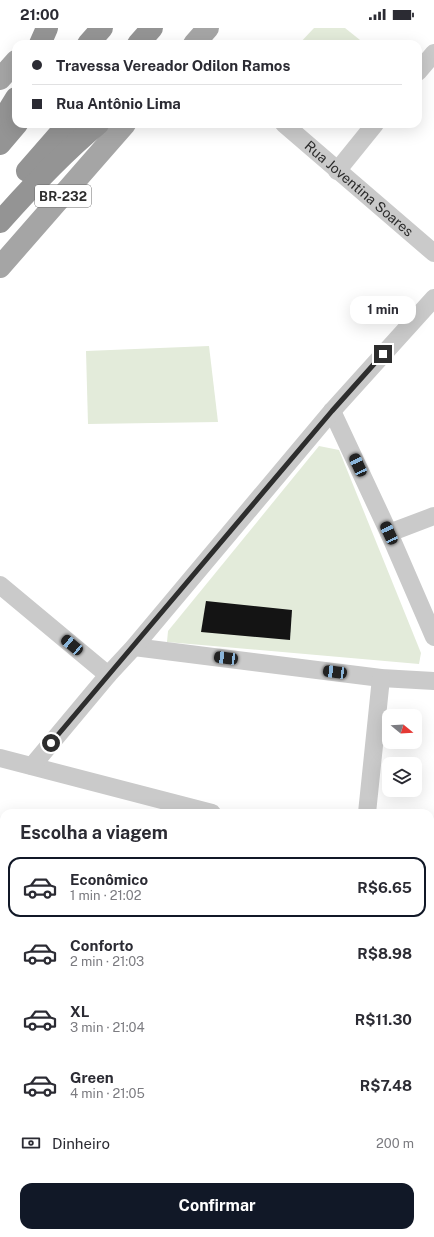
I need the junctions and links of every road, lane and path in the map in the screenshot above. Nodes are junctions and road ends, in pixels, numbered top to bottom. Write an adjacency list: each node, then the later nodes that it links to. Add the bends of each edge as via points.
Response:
1 (44, 28): 6 (main road)
2 (47, 28): 7 (highway)
3 (102, 28): 8 (highway)
4 (152, 28): 9 (highway)
5 (208, 28): 10 (main road)
6 (34, 40)
7 (42, 40)
8 (92, 40)
9 (142, 40)
10 (198, 40)
11 (434, 53): 13 (street)
12 (12, 65): 14 (main road)
13 (422, 67)
14 (0, 79)
15 (12, 107): 16 (highway)
16 (0, 124)
17 (14, 128): 23 (highway)
18 (65, 128): 25 (highway, BR-232)
19 (93, 128): 26 (highway, via 55,162)
20 (122, 128): 28 (main road, BR-232)
21 (289, 128): 24 (street, Rua Joventina Soares)
22 (372, 128): 24 (street)
23 (0, 144)
24 (337, 170): 27 (street, Rua Joventina Soares)
25 (0, 202)
26 (0, 222)
27 (434, 253)
28 (0, 268)
29 (434, 298): 30 (street)
30 (332, 411): 32 (street); 35 (street)
31 (434, 516): 32 (street)
32 (389, 533): 34 (street)
33 (0, 585): 36 (street)
34 (434, 637)
35 (134, 647): 36 (street); 37 (street)
36 (108, 674): 40 (street)
37 (381, 678): 38 (street); 42 (street)
38 (434, 681)
39 (0, 758): 40 (street)
40 (32, 766): 41 (street)
41 (197, 809)
42 (367, 809)

